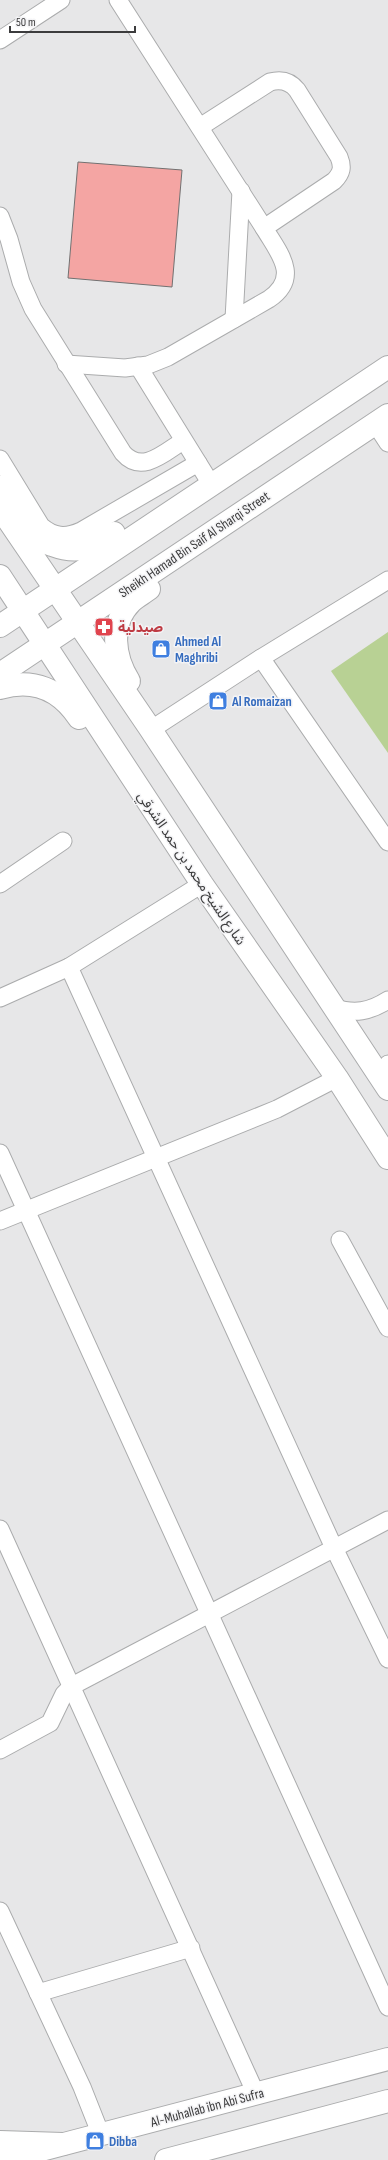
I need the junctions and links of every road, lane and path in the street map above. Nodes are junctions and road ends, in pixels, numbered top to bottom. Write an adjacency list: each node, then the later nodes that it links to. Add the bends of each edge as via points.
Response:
1 (61, 0): 3 (street)
2 (118, 0): 4 (street)
3 (0, 40)
4 (200, 127): 5 (street); 7 (street, via 270,82 282,80 297,90 318,123 339,157 341,172 334,181)
5 (240, 191): 7 (street); 9 (street)
6 (0, 216): 8 (street)
7 (264, 228): 9 (street, via 285,264 284,285 278,293)
8 (6, 258): 10 (street, via 21,282 33,310)
9 (234, 319): 11 (street, via 168,357)
10 (66, 364): 11 (street, via 125,368); 14 (street, via 123,453 131,461 147,462)
11 (138, 366): 14 (street)
12 (388, 367): 19 (main road)
13 (382, 419): 15 (street); 21 (main road, Sheikh Hamad Bin Saif Al Sharqi Street)
14 (183, 441): 17 (street)
15 (388, 443)
16 (0, 459): 17 (street, via 41,526 50,533 60,536 71,536 81,531)
17 (198, 464): 19 (street)
18 (0, 487): 19 (main road, via 33,535 65,550 78,551 92,546 180,494)
19 (205, 488): 24 (main road)
20 (0, 508): 24 (main road)
21 (219, 528): 26 (main road, Sheikh Hamad Bin Saif Al Sharqi Street); 32 (main road, via 202,550 131,602 117,630 118,656 126,676)
22 (0, 576): 25 (main road, شارع الشيخ محمد بن حمد الشرقي)
23 (388, 580): 29 (street)
24 (55, 589): 25 (main road); 26 (main road)
25 (22, 611): 27 (main road); 28 (main road, شارع الشيخ محمد بن حمد الشرقي)
26 (78, 622): 28 (main road, Sheikh Hamad Bin Saif Al Sharqi Street); 33 (main road)
27 (0, 626)
28 (45, 644): 30 (main road, Sheikh Hamad Bin Saif Al Sharqi Street); 34 (main road, شارع الشيخ محمد بن حمد الشرقي)
29 (261, 658): 32 (street); 36 (street)
30 (0, 674)
31 (0, 688): 34 (main road, via 14,684 29,684 62,696 76,712 114,771)
32 (158, 726): 33 (main road, via 168,742)
33 (178, 770): 42 (main road)
34 (140, 790): 38 (main road, شارع الشيخ محمد بن حمد الشرقي)
35 (63, 841): 37 (street)
36 (388, 842)
37 (0, 884)
38 (202, 884): 39 (street); 44 (main road, شارع الشيخ محمد بن حمد الشرقي)
39 (69, 967): 40 (street); 48 (street)
40 (0, 998)
41 (388, 1000): 42 (street, via 363,1012 348,1012)
42 (334, 1008): 45 (main road)
43 (388, 1064): 45 (street)
44 (337, 1078): 47 (main road, شارع الشيخ محمد بن حمد الشرقي); 48 (street, via 278,1109)
45 (388, 1089)
46 (0, 1153): 49 (street)
47 (388, 1158)
48 (157, 1159): 49 (street); 55 (street)
49 (26, 1210): 50 (street); 56 (street)
50 (0, 1221)
51 (340, 1240): 52 (street)
52 (388, 1328)
53 (388, 1520): 55 (street)
54 (0, 1529): 58 (street)
55 (334, 1548): 56 (street); 57 (street)
56 (209, 1615): 58 (street); 63 (street)
57 (388, 1659)
58 (72, 1686): 59 (street, via 64,1694 50,1723); 61 (street)
59 (0, 1750)
60 (0, 1912): 62 (street)
61 (191, 1948): 62 (street); 65 (street)
62 (38, 1993): 67 (street)
63 (388, 2007)
64 (388, 2059): 65 (main road, Al-Muhallab ibn Abi Sufra)
65 (256, 2094): 67 (main road, Al-Muhallab ibn Abi Sufra)
66 (388, 2101): 71 (main road)
67 (101, 2134): 69 (main road, Al-Muhallab ibn Abi Sufra)
68 (0, 2142): 69 (main road)
69 (63, 2144): 70 (main road, Al-Muhallab ibn Abi Sufra)
70 (3, 2160)
71 (166, 2160)

